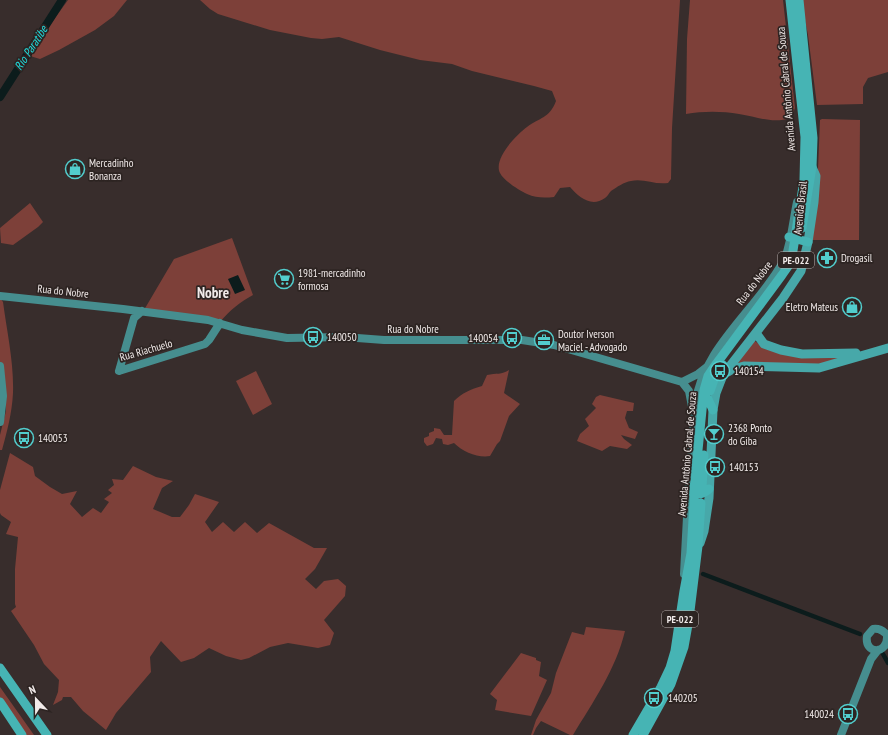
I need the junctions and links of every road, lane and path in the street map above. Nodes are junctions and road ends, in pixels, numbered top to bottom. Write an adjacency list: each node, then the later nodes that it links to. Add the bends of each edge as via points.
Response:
1 (790, 0): 3 (highway, Avenida Antônio Cabral de Souza / PE-022, via 804,129 804,180)
2 (799, 0): 3 (highway, Avenida Antônio Cabral de Souza / PE-022, via 813,138 812,167)
3 (798, 239): 7 (highway, Avenida Antônio Cabral de Souza / PE-022, via 788,265); 10 (main road, Avenida Brasil / PE-022, via 801,271); 17 (highway, Avenida Antônio Cabral de Souza / PE-022, via 796,259 790,273 720,369 713,381)
4 (0, 296): 5 (main road, Rua do Nobre)
5 (123, 309): 6 (main road, Rua do Nobre); 8 (main road)
6 (142, 311): 8 (main road); 9 (main road, Rua do Nobre)
7 (747, 316): 14 (main road, Rua do Nobre); 21 (highway, Avenida Antônio Cabral de Souza / PE-022, via 706,380 701,420)
8 (134, 318): 9 (main road, Rua Riachuelo, via 119,371 205,344)
9 (220, 323): 16 (main road, Rua do Nobre, via 242,330 287,338 534,341)
10 (756, 333): 12 (main road, via 764,344 802,354 833,355); 15 (main road, Avenida Brasil / PE-022)
11 (888, 348): 12 (main road)
12 (877, 351): 15 (main road, via 819,368 744,366)
13 (0, 366): 20 (main road, via 3,396)
14 (708, 366): 16 (main road, Rua do Nobre); 19 (main road, Rua do Nobre, via 697,392)
15 (723, 375): 18 (main road, Avenida Brasil / PE-022)
16 (682, 382): 19 (main road, Rua do Nobre, via 689,392)
17 (708, 399): 18 (highway); 21 (highway, Avenida Antônio Cabral de Souza / PE-022)
18 (713, 410): 21 (main road, Avenida Brasil / PE-022)
19 (694, 416): 21 (main road, Rua do Nobre)
20 (0, 422)
21 (698, 491): 29 (highway, Avenida Antônio Cabral de Souza / PE-022, via 675,651 661,687); 30 (highway, Avenida Antônio Cabral de Souza / PE-022, via 698,546 684,646 671,684)
22 (888, 636): 23 (main road); 24 (main road, via 880,629 870,631 866,639 868,646)
23 (887, 645): 24 (main road, via 881,650)
24 (874, 650): 31 (main road)
25 (0, 668): 28 (highway)
26 (0, 702): 27 (highway)
27 (22, 735)
28 (47, 735)
29 (633, 735)
30 (643, 735)
31 (841, 735)

